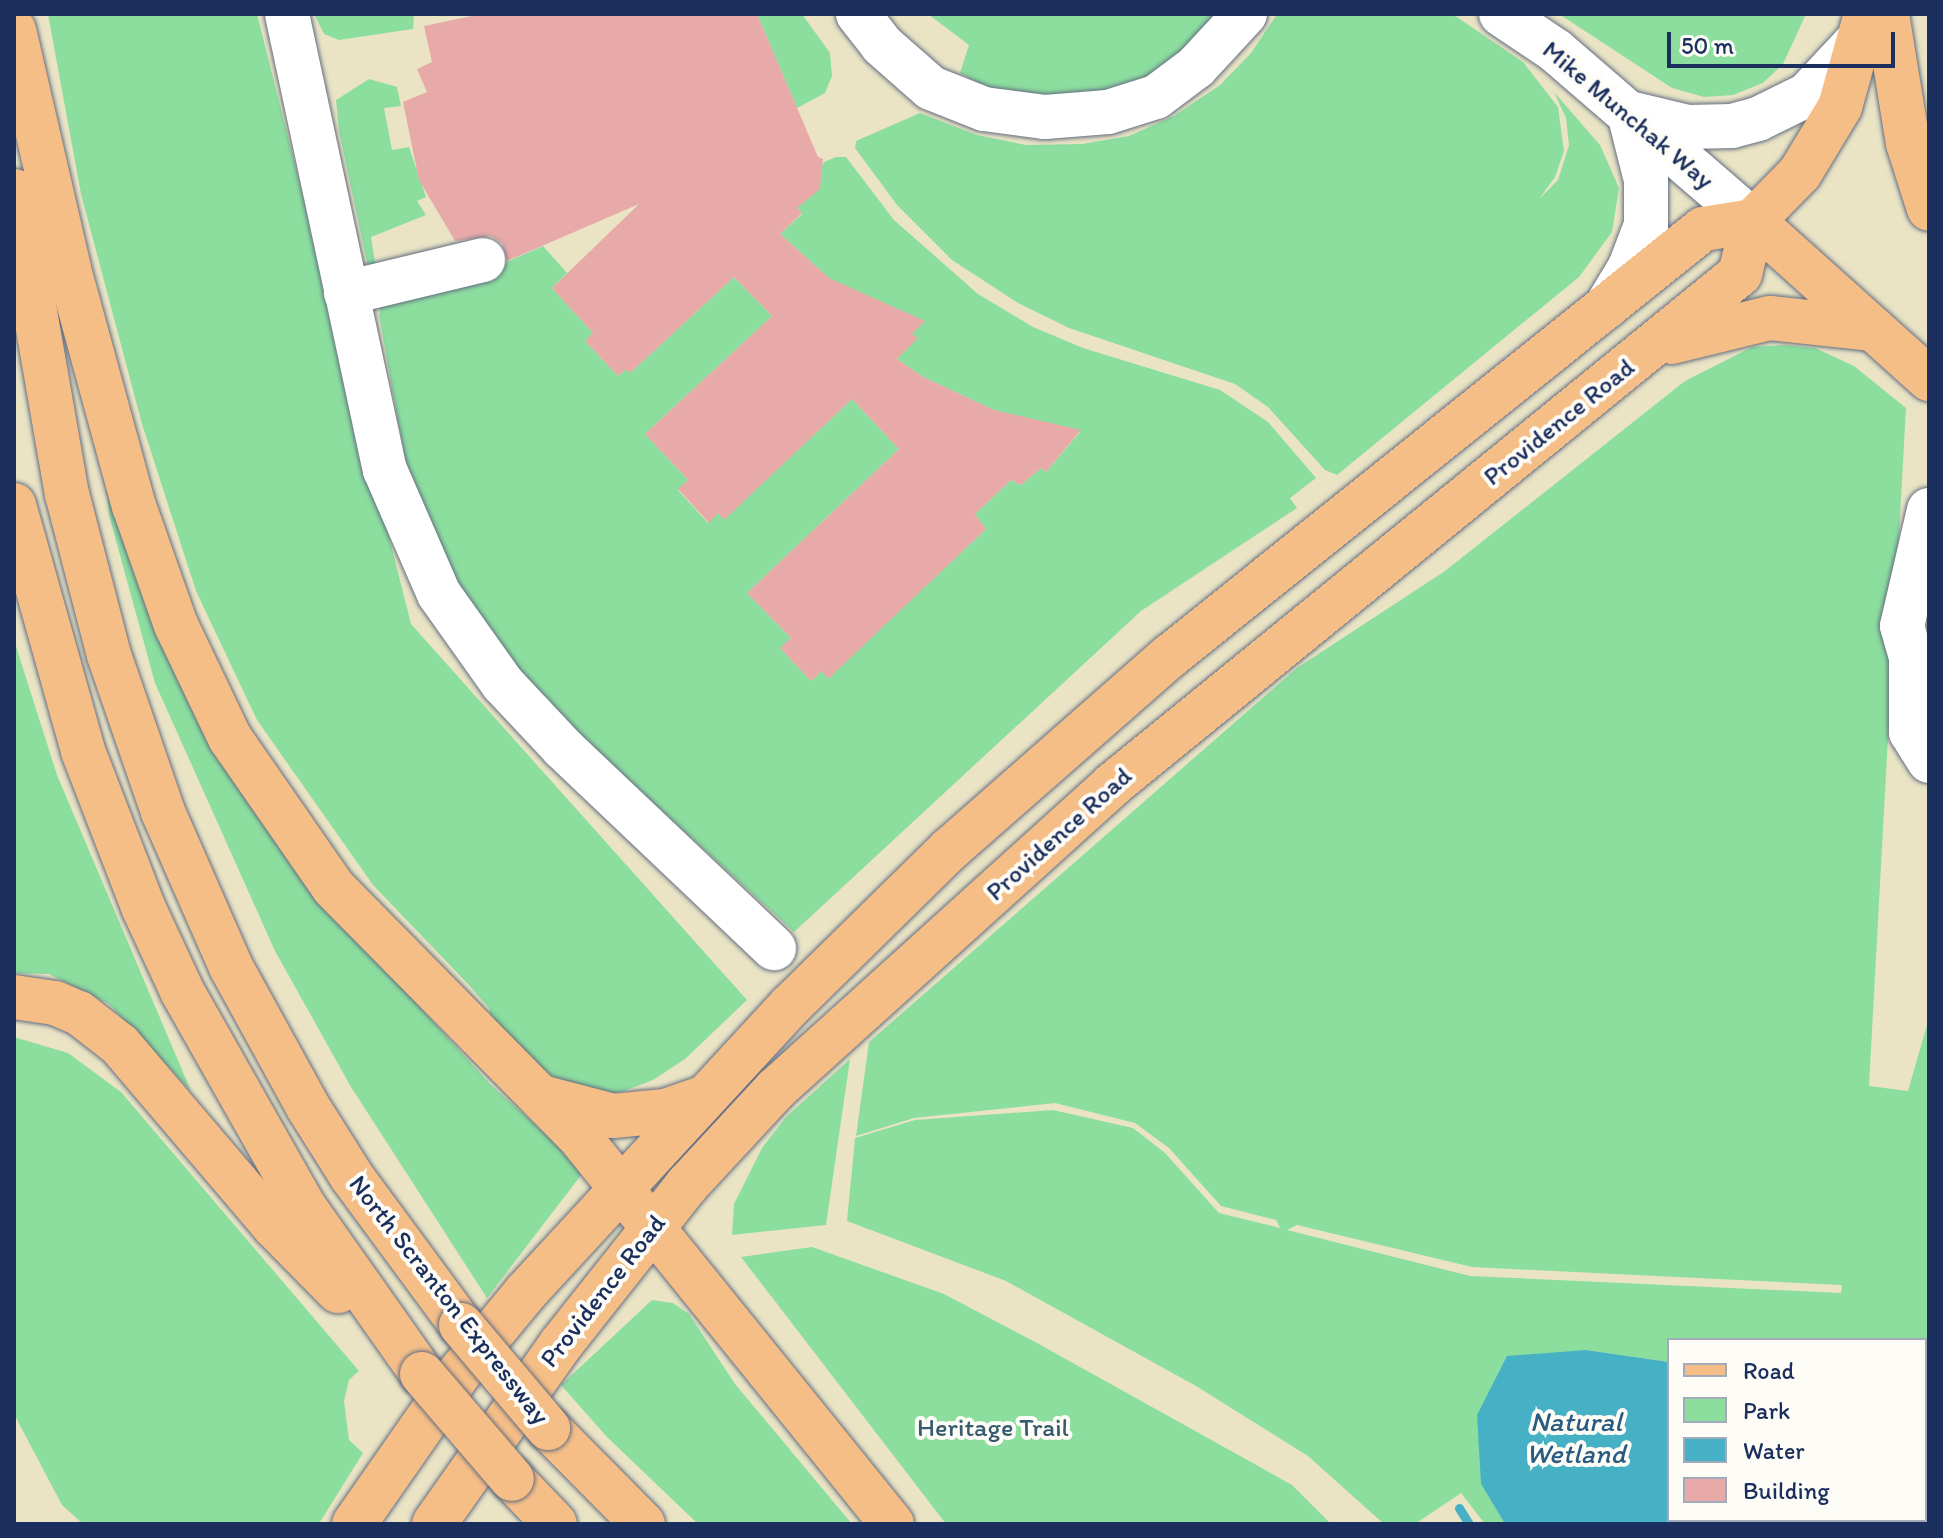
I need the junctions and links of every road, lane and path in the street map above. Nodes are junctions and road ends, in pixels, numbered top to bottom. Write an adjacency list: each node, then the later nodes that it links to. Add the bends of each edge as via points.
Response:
1 (287, 14): 12 (lane)
2 (858, 14): 3 (lane, via 882,45 931,88 984,109 1045,117 1108,112 1156,97 1196,67)
3 (1245, 14)
4 (1501, 14): 7 (lane, Mike Munchak Way, via 1556,51)
5 (1871, 22): 7 (lane, via 1807,95 1758,119 1732,126 1688,127); 9 (main road); 10 (main road, Providence Road, via 1840,107 1816,150)
6 (14, 30): 22 (main road, via 69,269 126,480 152,565 202,684 261,790 333,887)
7 (1629, 113): 10 (lane, Mike Munchak Way); 13 (lane, via 1646,180 1646,225 1630,267)
8 (14, 191): 30 (main road, North Scranton Expressway, bridge, via 70,508 109,655 163,812 231,967 308,1107 367,1199 461,1325 548,1428)
9 (1929, 209)
10 (1753, 221): 13 (main road, Providence Road, via 1703,229); 14 (main road); 15 (main road, Providence Road, via 1740,274)
11 (483, 260): 12 (lane)
12 (346, 293): 20 (lane, via 389,482 452,614 503,684 563,748)
13 (1602, 311): 23 (main road, Providence Road, via 1072,739 870,925)
14 (1873, 329): 15 (main road, via 1770,318); 16 (main road)
15 (1651, 348): 25 (main road, Providence Road, via 1112,785 776,1089)
16 (1929, 379)
17 (14, 505): 26 (main road, via 83,751 138,896 182,991 305,1208)
18 (1929, 510): 19 (lane, via 1902,626 1912,666 1911,732)
19 (1929, 761)
20 (774, 948)
21 (14, 997): 26 (main road, via 79,1013 120,1045 275,1227)
22 (539, 1095): 23 (main road, via 613,1116 665,1111); 24 (main road)
23 (702, 1098): 24 (main road, Providence Road)
24 (621, 1187): 25 (main road); 27 (main road, Providence Road, via 460,1372)
25 (653, 1227): 28 (main road, Providence Road, via 536,1377); 31 (main road)
26 (422, 1374): 29 (main road, bridge)
27 (354, 1524)
28 (434, 1524)
29 (555, 1524)
30 (643, 1524)
31 (892, 1524)

